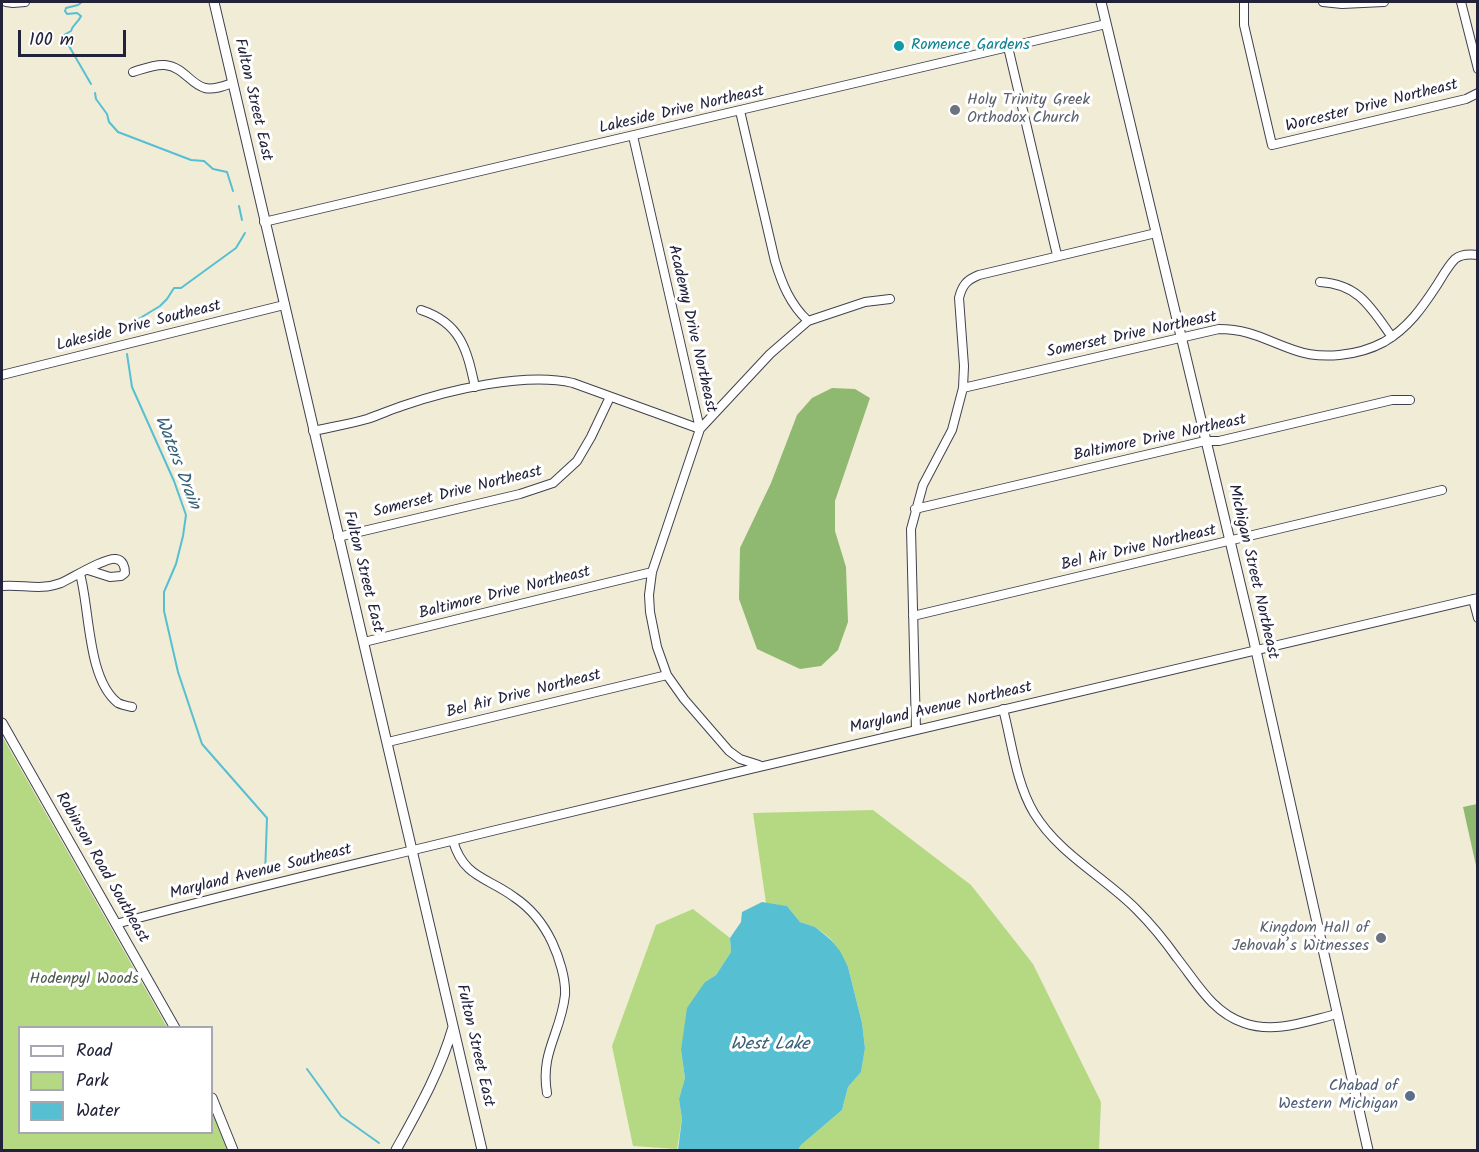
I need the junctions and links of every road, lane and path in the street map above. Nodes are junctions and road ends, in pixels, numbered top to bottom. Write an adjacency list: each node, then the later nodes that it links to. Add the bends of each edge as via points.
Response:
1 (6, 2): 2 (street)
2 (25, 2)
3 (214, 2): 14 (main road, Fulton Street East)
4 (1101, 2): 10 (main road, Michigan Street Northeast)
5 (1244, 2): 15 (street, Worcester Drive Northeast, via 1244,25 1272,145)
6 (1323, 2): 9 (street)
7 (1383, 2): 9 (street)
8 (1461, 2): 12 (street)
9 (1366, 3)
10 (1106, 24): 11 (street, Lakeside Drive Northeast); 19 (main road, Michigan Street Northeast)
11 (1008, 47): 16 (street, Lakeside Drive Northeast); 20 (street)
12 (1478, 69)
13 (133, 72): 14 (street, via 166,65 178,69 202,88)
14 (232, 83): 18 (main road, Fulton Street East)
15 (1478, 93)
16 (740, 111): 17 (street, Lakeside Drive Northeast); 26 (street, via 782,284)
17 (633, 136): 18 (street, Lakeside Drive Northeast); 34 (street, Academy Drive Northeast)
18 (264, 222): 24 (main road, Fulton Street East)
19 (1156, 233): 20 (street); 27 (main road, Michigan Street Northeast)
20 (1056, 255): 31 (street, via 970,278 962,289 959,298)
21 (1478, 255): 28 (street, Somerset Drive Northeast, via 1455,260 1409,324)
22 (1320, 282): 28 (street, via 1351,288)
23 (890, 299): 26 (street, via 865,302)
24 (284, 305): 29 (street, Lakeside Drive Southeast); 35 (main road, Fulton Street East)
25 (421, 310): 30 (street, via 440,318 459,337)
26 (808, 321): 34 (street, via 770,354)
27 (1181, 337): 28 (street, Somerset Drive Northeast, via 1220,329 1242,330 1293,350 1321,355 1367,349); 31 (street, Somerset Drive Northeast); 36 (main road, Michigan Street Northeast)
28 (1392, 337)
29 (2, 375)
30 (475, 387): 32 (street, via 558,379); 35 (street)
31 (963, 388): 38 (street, via 952,430)
32 (610, 397): 34 (street); 39 (street, Somerset Drive Northeast, via 577,461 553,483)
33 (1410, 400): 36 (street, Baltimore Drive Northeast, via 1392,400)
34 (700, 429): 42 (street, Academy Drive Northeast)
35 (314, 431): 39 (main road, Fulton Street East)
36 (1205, 441): 38 (street, Baltimore Drive Northeast); 40 (main road, Michigan Street Northeast)
37 (1442, 490): 40 (street, Bel Air Drive Northeast)
38 (915, 509): 46 (street, via 911,529)
39 (338, 537): 48 (main road, Fulton Street East)
40 (1230, 542): 46 (street, Bel Air Drive Northeast); 49 (main road, Michigan Street Northeast)
41 (88, 570): 43 (street)
42 (652, 572): 48 (street, Baltimore Drive Northeast); 50 (street, Academy Drive Northeast, via 650,612)
43 (80, 574): 44 (street, via 46,588); 51 (street, via 100,677 120,704)
44 (2, 586)
45 (1475, 598): 47 (street); 49 (street, Maryland Avenue Northeast)
46 (913, 616): 54 (street)
47 (1478, 618)
48 (364, 642): 55 (main road, Fulton Street East)
49 (1255, 649): 52 (street, Maryland Avenue Northeast); 60 (main road, Michigan Street Northeast)
50 (667, 675): 55 (street, Bel Air Drive Northeast); 56 (street, Academy Drive Northeast, via 729,750 740,759)
51 (132, 707)
52 (1003, 709): 54 (street, Maryland Avenue Northeast); 60 (street, via 1024,790 1042,825 1066,851 1135,909 1219,1011 1244,1023 1269,1027)
53 (2, 723): 59 (main road, Robinson Road Southeast)
54 (916, 730): 56 (street, Maryland Avenue Northeast)
55 (388, 742): 58 (main road, Fulton Street East)
56 (761, 765): 57 (street, Maryland Avenue Northeast)
57 (453, 841): 58 (street, Maryland Avenue Northeast); 63 (street, via 465,867 526,906 539,918 552,943 565,994 546,1057)
58 (412, 850): 59 (street, Maryland Avenue Southeast); 61 (main road, Fulton Street East)
59 (116, 924): 62 (main road, Robinson Road Southeast)
60 (1337, 1014): 68 (main road, Michigan Street Northeast)
61 (454, 1025): 66 (main road, via 429,1090); 67 (main road, Fulton Street East)
62 (174, 1026)
63 (547, 1093)
64 (213, 1100): 65 (main road)
65 (233, 1150)
66 (396, 1150)
67 (482, 1150)
68 (1368, 1150)

